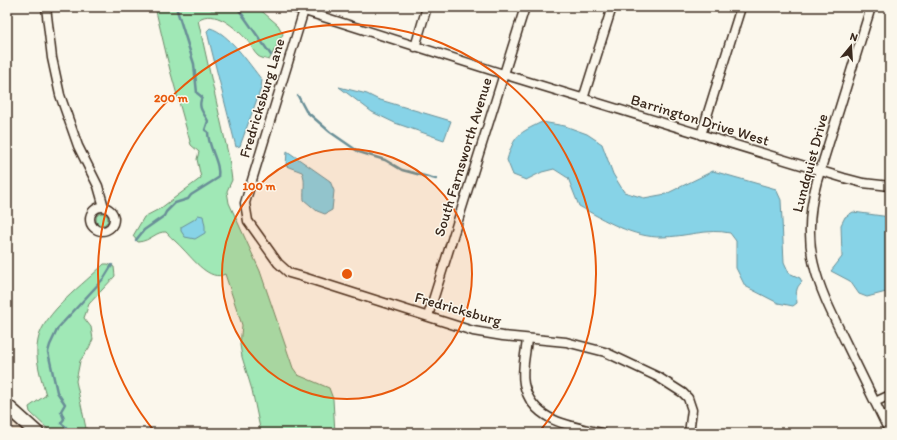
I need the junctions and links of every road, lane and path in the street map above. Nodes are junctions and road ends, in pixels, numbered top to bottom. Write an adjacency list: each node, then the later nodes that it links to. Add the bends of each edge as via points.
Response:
1 (46, 7): 15 (street, via 52,58 60,95 78,146 98,186)
2 (292, 7): 8 (street, Barrington Drive West)
3 (427, 7): 9 (street)
4 (525, 7): 10 (street, South Farnsworth Avenue)
5 (612, 7): 11 (street)
6 (741, 7): 12 (street)
7 (871, 7): 13 (street, Lundquist Drive)
8 (305, 9): 9 (street, Barrington Drive West); 16 (street, Fredricksburg Lane, via 247,194 245,208)
9 (415, 46): 10 (street, Barrington Drive West)
10 (504, 74): 11 (street, Barrington Drive West); 17 (street, South Farnsworth Avenue)
11 (583, 99): 12 (street, Barrington Drive West)
12 (701, 135): 13 (street, Barrington Drive West)
13 (820, 170): 14 (street, Barrington Drive West, via 863,183); 20 (street, Lundquist Drive, via 811,203 809,231 815,274)
14 (890, 186)
15 (104, 207)
16 (248, 222): 17 (street, Fredricksburg, via 278,263 289,273)
17 (428, 316): 18 (street, Fredricksburg, via 473,331)
18 (527, 339): 23 (street, via 524,384 537,409 550,420); 24 (street, Fredricksburg, via 566,342 593,348 671,383 683,393 690,404)
19 (890, 395): 20 (street)
20 (875, 402): 25 (street, Lundquist Drive)
21 (7, 406): 22 (main road)
22 (37, 433)
23 (602, 433)
24 (690, 433)
25 (890, 433)

